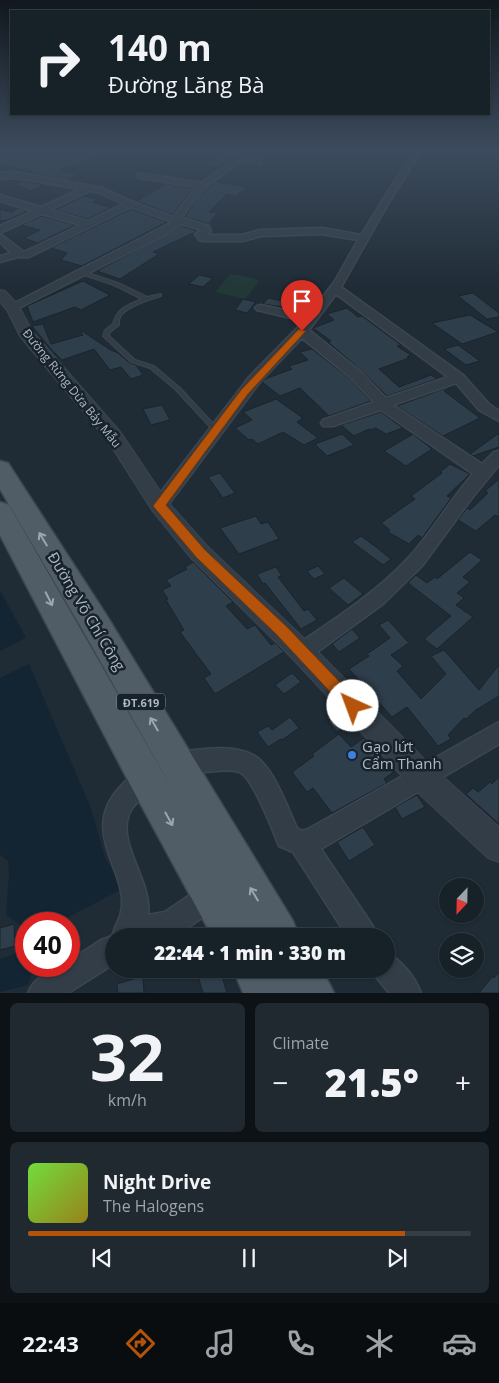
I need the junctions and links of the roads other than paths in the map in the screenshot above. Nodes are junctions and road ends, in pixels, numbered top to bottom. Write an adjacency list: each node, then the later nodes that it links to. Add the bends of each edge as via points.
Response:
1 (73, 196): 7 (street)
2 (114, 196): 6 (street)
3 (192, 196): 8 (street, via 178,216)
4 (388, 196): 12 (street)
5 (0, 198): 7 (street)
6 (131, 204): 8 (street); 9 (street)
7 (42, 212): 9 (street); 10 (street)
8 (179, 222): 12 (street, via 206,228 200,234 203,238 322,231); 15 (street)
9 (90, 225): 13 (street, via 32,253)
10 (0, 230)
11 (0, 237): 13 (street)
12 (364, 238): 16 (street)
13 (18, 254): 14 (street)
14 (0, 259)
15 (83, 273): 18 (lane); 19 (street)
16 (335, 288): 21 (street); 23 (street)
17 (159, 295): 18 (lane)
18 (146, 299): 27 (lane, via 118,316 116,325 107,331 106,336 133,361 152,367)
19 (6, 301): 31 (street, Đường Rừng Dừa Bảy Mẫu, via 25,333 115,437)
20 (260, 308): 21 (street)
21 (312, 319): 22 (street)
22 (302, 331): 24 (street, via 356,375); 27 (street, via 256,379)
23 (458, 378): 24 (street); 25 (street, via 484,407)
24 (382, 403): 26 (street); 30 (street)
25 (499, 417)
26 (328, 423)
27 (216, 430): 31 (street)
28 (499, 456): 30 (street)
29 (0, 468): 35 (main road, Đường Võ Chí Công / ĐT.619, one-way to 29)
30 (482, 472): 33 (street, via 414,562 367,607)
31 (159, 506): 33 (street, Đường Rừng Dừa Bảy Mẫu, via 200,553)
32 (0, 511): 37 (main road, Đường Võ Chí Công / ĐT.619, one-way to 37)
33 (302, 652): 36 (street, Đường Rừng Dừa Bảy Mẫu)
34 (499, 732): 36 (street)
35 (176, 762): 37 (main road); 38 (street, via 234,761 248,764 260,778 288,837); 44 (main road, Đường Võ Chí Công / ĐT.619, one-way to 35)
36 (421, 776): 38 (street, via 313,840); 39 (street, Đường Rừng Dừa Bảy Mẫu)
37 (146, 778): 40 (main road, Đường Võ Chí Công / ĐT.619, one-way to 40); 41 (street, via 117,813 114,830 135,894 137,914)
38 (302, 843): 45 (street)
39 (499, 847)
40 (212, 895): 42 (street, via 172,923); 43 (main road, Đường Võ Chí Công / ĐT.619)
41 (129, 928)
42 (158, 928)
43 (231, 928)
44 (273, 928)
45 (358, 928)
46 (105, 950): 50 (street)
47 (259, 978): 51 (main road)
48 (303, 978): 52 (main road)
49 (394, 978): 53 (street)
50 (42, 993)
51 (267, 993)
52 (312, 993)
53 (406, 993)

